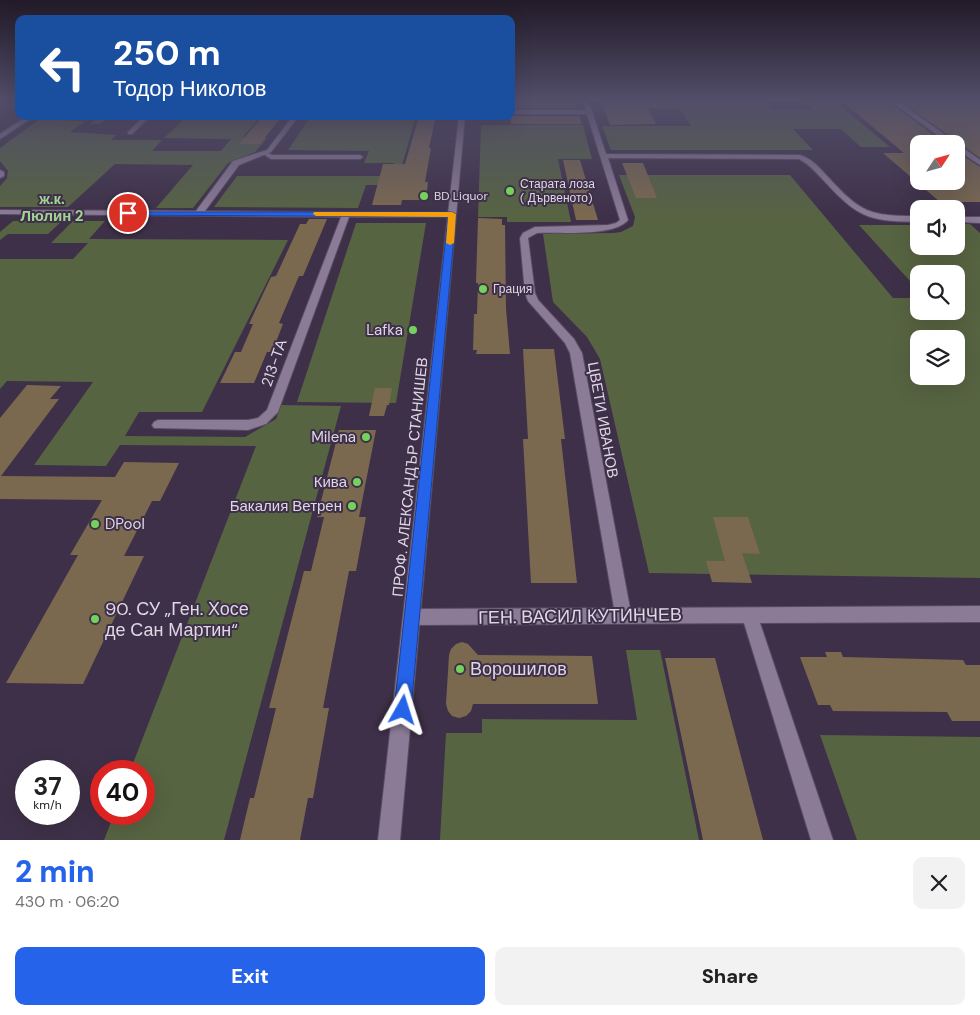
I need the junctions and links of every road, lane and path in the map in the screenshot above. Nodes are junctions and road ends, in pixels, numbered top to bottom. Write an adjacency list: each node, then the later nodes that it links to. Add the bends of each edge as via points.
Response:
1 (279, 138): 5 (street)
2 (460, 138): 14 (street, ПРОФ. АЛЕКСАНДЪР СТАНИШЕВ)
3 (597, 138): 6 (street, ЦВЕТИ ИВАНОВ)
4 (965, 152): 8 (street)
5 (265, 153): 7 (lane, via 271,157); 12 (street, via 236,163)
6 (603, 156): 15 (street, via 800,157 811,162 859,212 883,219); 21 (street, ЦВЕТИ ИВАНОВ, via 624,217 622,223 609,228 542,228 524,238 533,301 570,341 576,353)
7 (360, 157)
8 (980, 163)
9 (0, 172): 10 (street)
10 (0, 176)
11 (0, 212): 12 (street)
12 (199, 213): 13 (street)
13 (346, 214): 14 (street); 18 (street, 213-ТА, via 272,412 262,420 248,424)
14 (452, 214): 22 (street, ПРОФ. АЛЕКСАНДЪР СТАНИШЕВ)
15 (910, 219)
16 (965, 220): 17 (street)
17 (980, 220)
18 (158, 425)
19 (749, 614): 20 (street, ГЕН. ВАСИЛ КУТИНЧЕВ); 21 (street, ГЕН. ВАСИЛ КУТИНЧЕВ); 24 (street)
20 (980, 614)
21 (623, 615): 22 (street, ГЕН. ВАСИЛ КУТИНЧЕВ)
22 (412, 617): 23 (street, ПРОФ. АЛЕКСАНДЪР СТАНИШЕВ)
23 (390, 840)
24 (822, 840)

